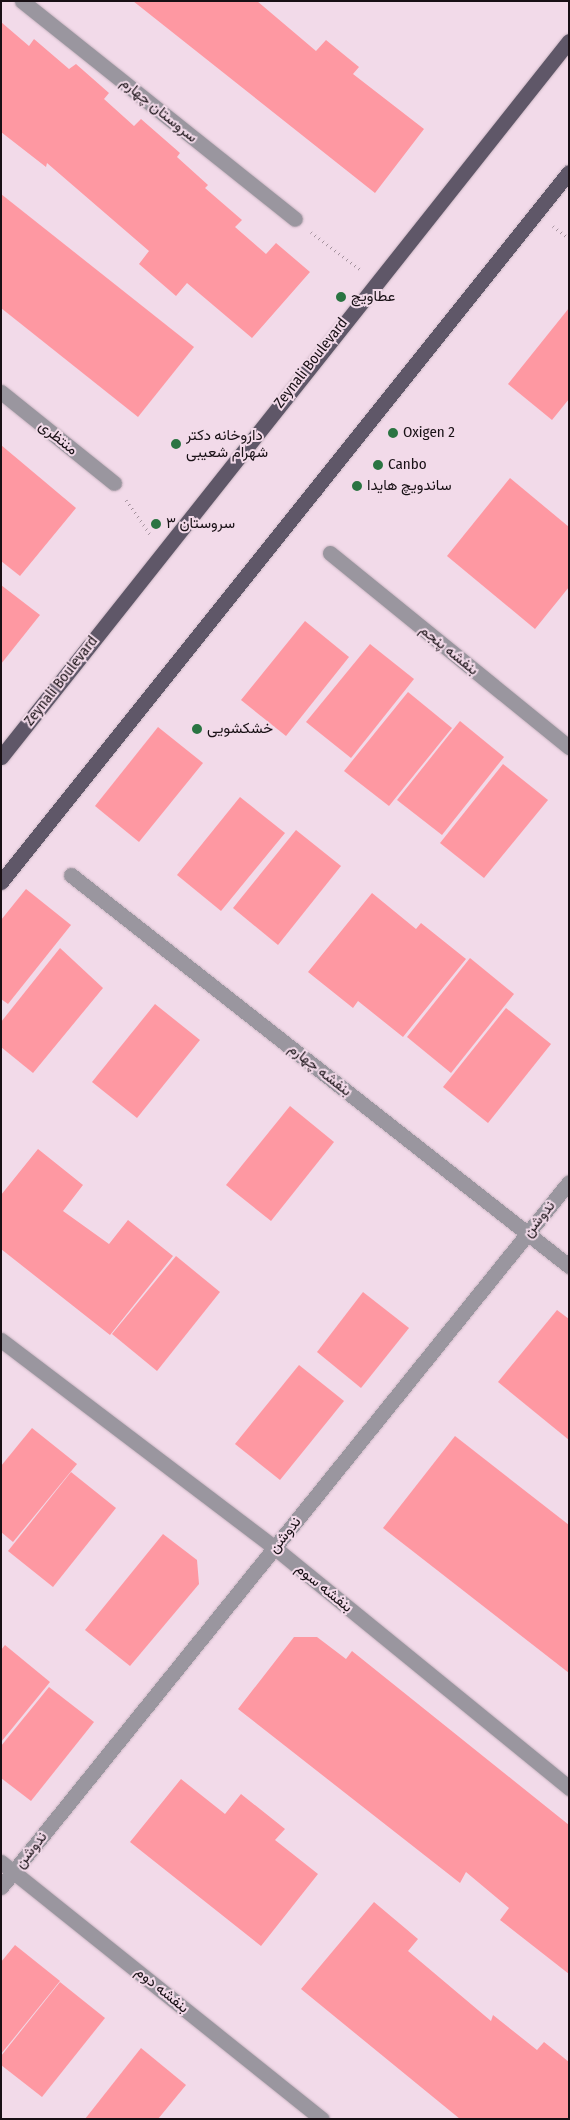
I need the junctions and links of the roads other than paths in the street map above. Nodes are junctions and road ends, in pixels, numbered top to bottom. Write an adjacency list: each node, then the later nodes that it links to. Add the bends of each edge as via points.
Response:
1 (22, 1): 4 (street, سروستان چهارم)
2 (569, 41): 9 (main road, Zeynali Boulevard)
3 (569, 172): 11 (main road)
4 (295, 219)
5 (1, 392): 6 (street, منتظری)
6 (114, 483)
7 (330, 553): 8 (street, بنفشه پنجم)
8 (569, 747)
9 (1, 757)
10 (71, 875): 13 (street, بنفشه چهارم)
11 (1, 882)
12 (569, 1182): 13 (street, ندوشن)
13 (528, 1233): 14 (street, بنفشه چهارم); 16 (street, ندوشن)
14 (569, 1266)
15 (1, 1340): 16 (street, بنفشه سوم)
16 (275, 1548): 17 (street, بنفشه سوم); 19 (street, ندوشن)
17 (569, 1788)
18 (1, 1862): 19 (street, بنفشه دوم)
19 (14, 1872): 20 (street, ندوشن); 21 (street, بنفشه دوم)
20 (1, 1887)
21 (322, 2119)

